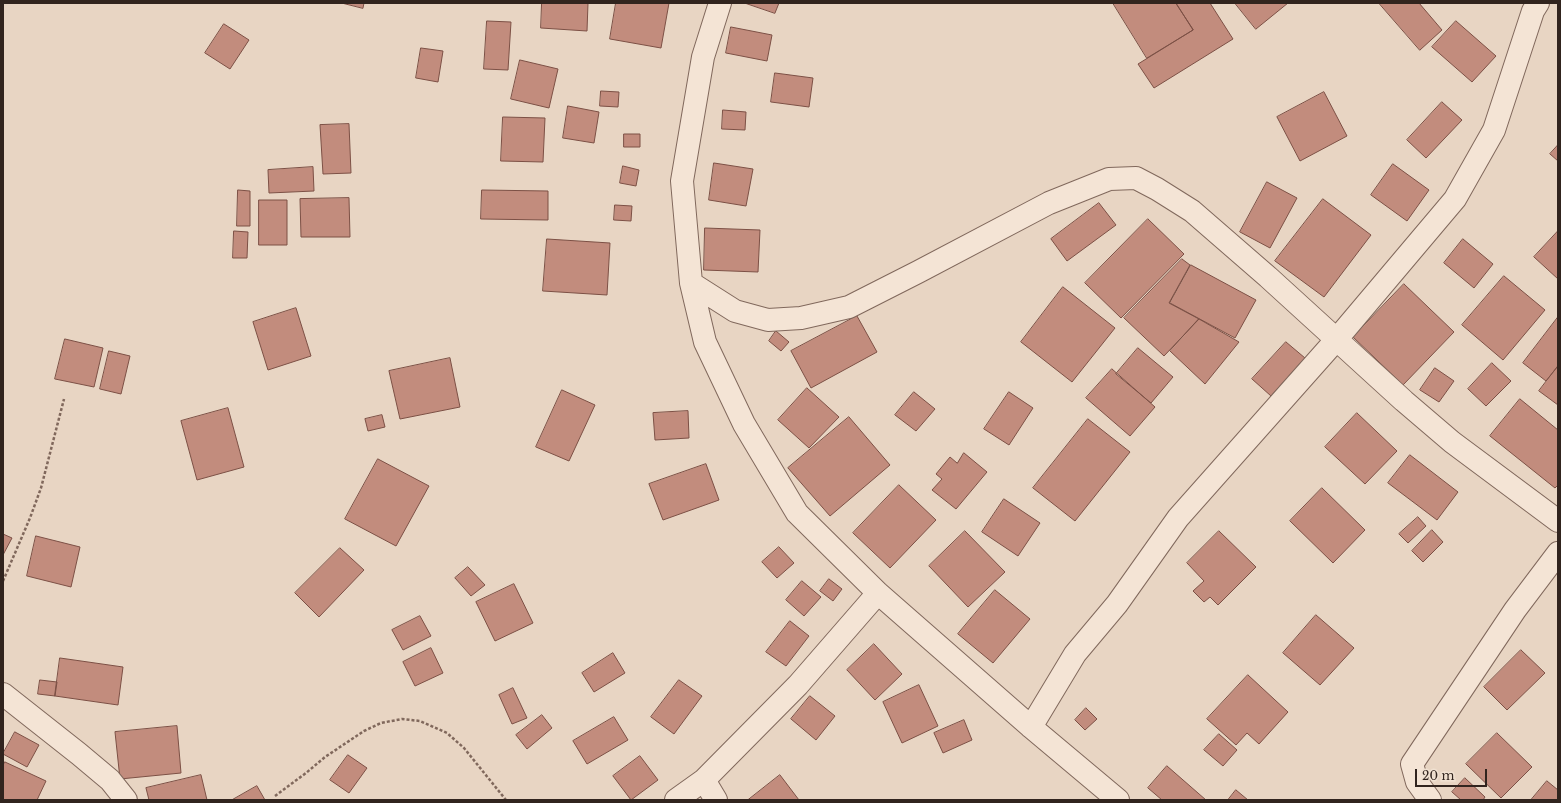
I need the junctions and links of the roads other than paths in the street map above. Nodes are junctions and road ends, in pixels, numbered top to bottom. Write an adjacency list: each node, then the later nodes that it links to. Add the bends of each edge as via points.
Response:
1 (720, 3): 3 (street, via 703,57 682,181)
2 (1538, 3): 4 (street, via 1494,130 1455,199)
3 (691, 283): 4 (street, via 735,311 768,320 801,318 849,307 1049,203 1109,179 1136,178 1192,211); 7 (street, via 705,342 744,424 797,513)
4 (1336, 340): 5 (street, via 1452,442); 9 (street, via 1178,518 1117,604 1075,654)
5 (1558, 521)
6 (1558, 553): 15 (street, via 1515,610 1412,764 1417,782)
7 (878, 593): 9 (street); 10 (street, via 798,686)
8 (3, 694): 11 (street, via 110,780)
9 (1031, 727): 14 (street)
10 (704, 780): 12 (street); 13 (street)
11 (126, 800)
12 (676, 800)
13 (716, 800)
14 (1118, 800)
15 (1430, 800)

